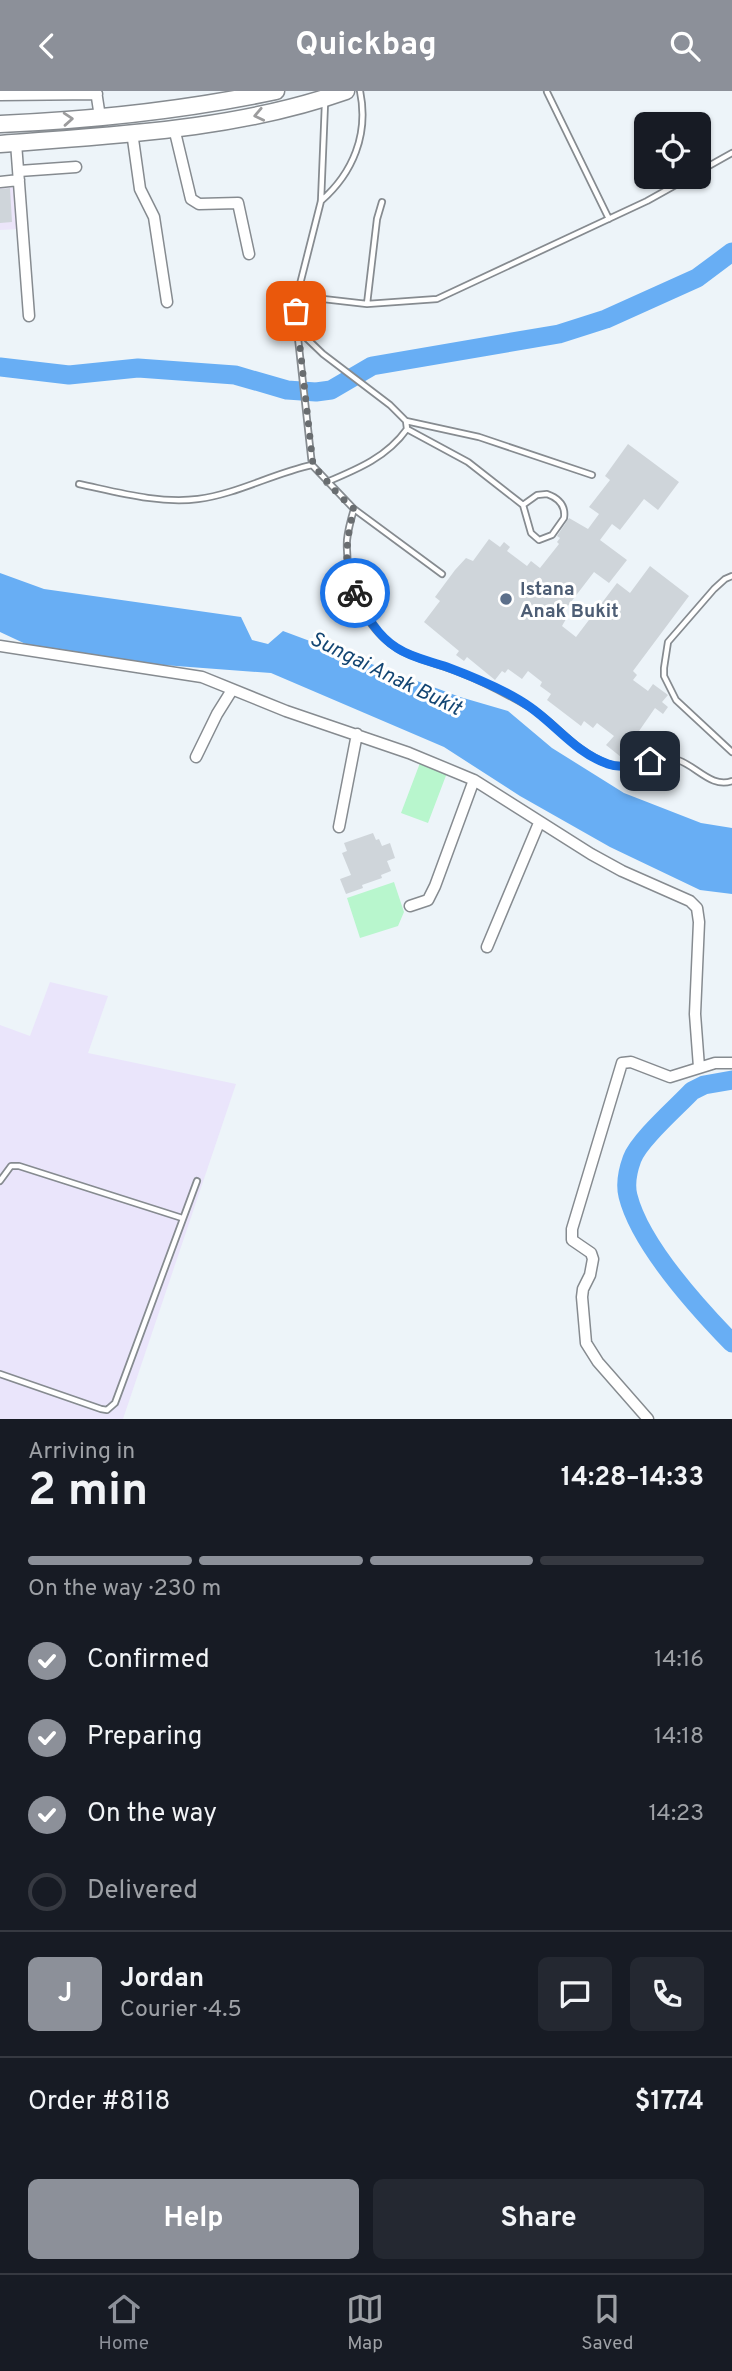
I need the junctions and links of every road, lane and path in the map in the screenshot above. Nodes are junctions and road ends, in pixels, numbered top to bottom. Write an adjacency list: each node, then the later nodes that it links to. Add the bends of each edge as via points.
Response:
1 (276, 91): 9 (highway)
2 (346, 91): 8 (highway)
3 (360, 91): 20 (lane, via 363,118 357,150 343,178)
4 (15, 92): 6 (street); 7 (street)
5 (547, 92): 22 (lane)
6 (96, 93): 9 (street)
7 (0, 95)
8 (325, 98): 11 (highway, one-way to 11, via 243,118); 20 (lane)
9 (100, 117): 10 (highway, one-way to 9)
10 (0, 124)
11 (174, 128): 12 (highway); 23 (street, via 191,199 199,204 238,203)
12 (132, 132): 13 (highway); 25 (street, via 140,189 154,216)
13 (8, 143): 17 (street)
14 (732, 153): 15 (lane)
15 (711, 165)
16 (76, 167): 17 (street)
17 (19, 176): 18 (street); 27 (street)
18 (0, 182)
19 (668, 189): 22 (lane)
20 (321, 201): 24 (lane)
21 (382, 202): 26 (lane)
22 (609, 219): 26 (lane, via 437,299)
23 (250, 254)
24 (297, 296): 26 (lane); 28 (lane)
25 (167, 302)
26 (367, 304)
27 (29, 316)
28 (297, 329): 29 (lane); 31 (lane)
29 (406, 421): 30 (lane); 32 (lane, via 479,437)
30 (407, 429): 33 (lane, via 369,464); 35 (lane, via 468,462)
31 (313, 465): 33 (lane); 34 (lane, via 198,499 128,494)
32 (592, 475)
33 (327, 482): 36 (lane)
34 (79, 484)
35 (523, 505): 35 (lane, via 531,533 539,540 552,535 564,518 563,505 547,494)
36 (354, 509): 37 (lane); 45 (lane, via 347,538 352,587 369,620 397,648 463,673 529,706 567,740 610,765 666,757 690,765 714,782)
37 (442, 574)
38 (732, 576): 42 (lane, via 714,589 668,642 664,676 676,700)
39 (0, 646): 40 (street, via 202,677)
40 (232, 689): 41 (street); 43 (street)
41 (357, 734): 44 (street); 47 (street)
42 (732, 752)
43 (196, 757)
44 (474, 779): 46 (street); 48 (street, via 428,900)
45 (732, 781)
46 (539, 823): 49 (street); 51 (street, via 696,908)
47 (339, 827)
48 (410, 906)
49 (487, 947)
50 (732, 1063): 51 (street)
51 (699, 1067): 56 (street, via 670,1077 622,1063 572,1229 572,1240 593,1259 582,1297 586,1343)
52 (0, 1181): 54 (lane, via 10,1166 19,1166)
53 (197, 1181): 54 (lane)
54 (182, 1218): 55 (lane, via 111,1407 101,1409)
55 (0, 1374)
56 (648, 1419)

